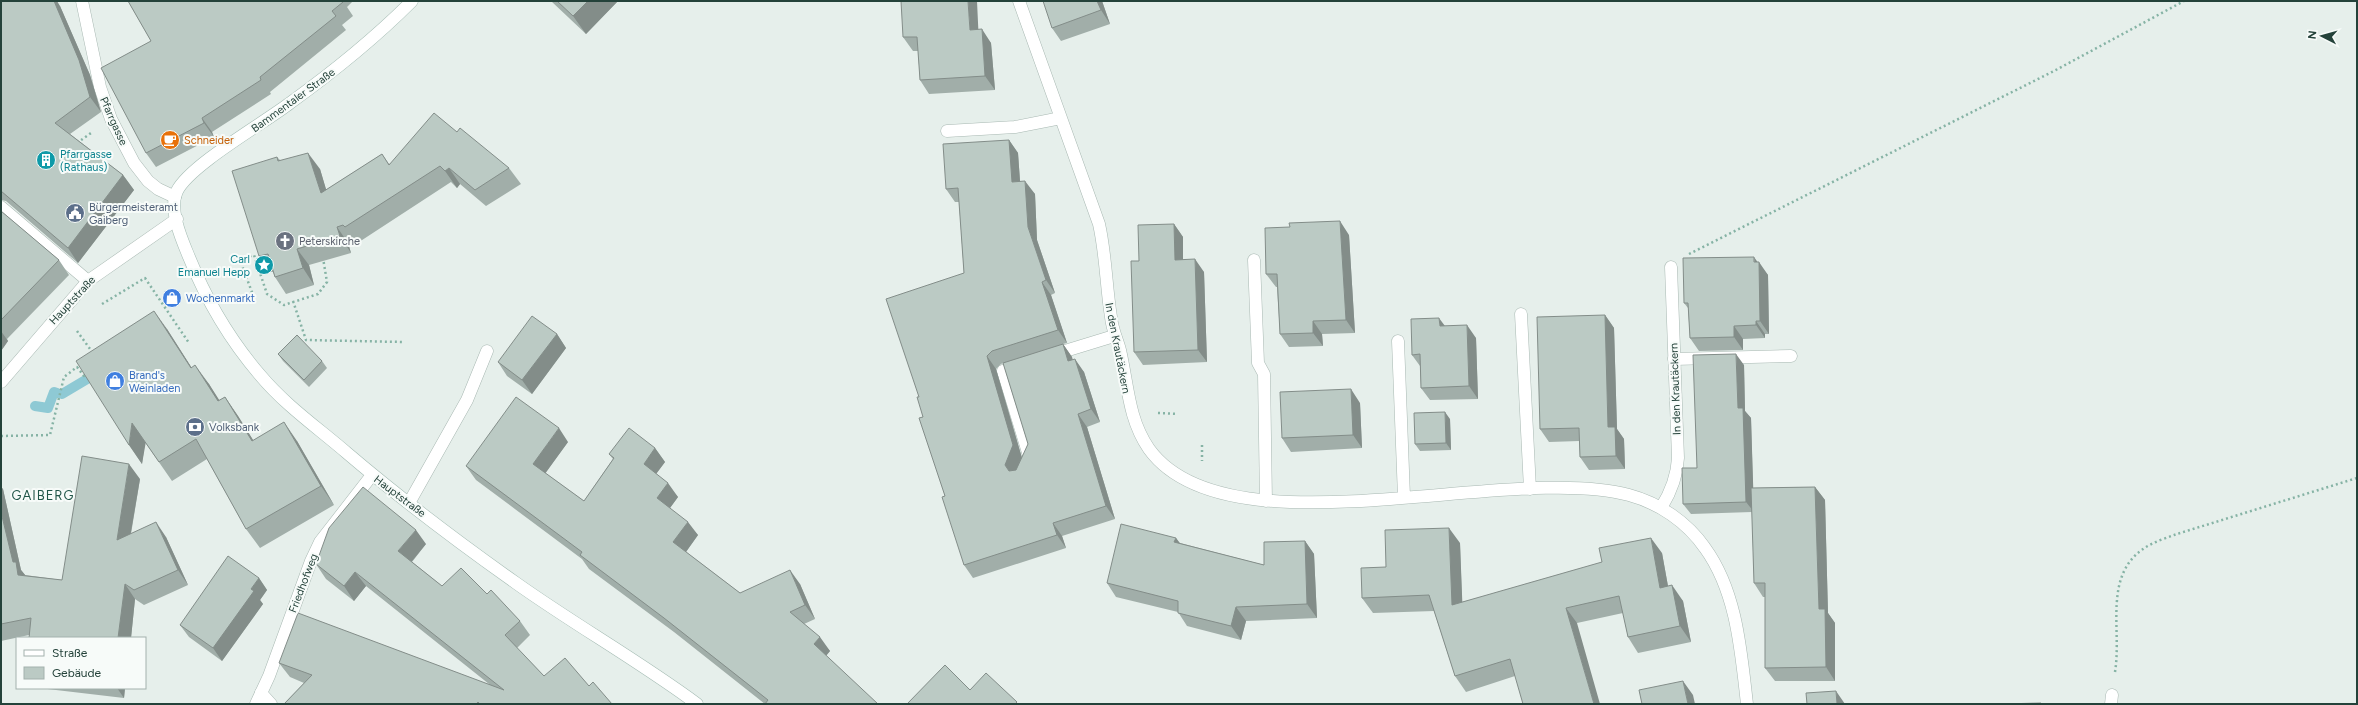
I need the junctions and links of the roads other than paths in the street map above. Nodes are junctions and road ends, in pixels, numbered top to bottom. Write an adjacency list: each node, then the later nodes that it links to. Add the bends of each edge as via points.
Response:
1 (82, 1): 6 (street, Pfarrgasse, via 100,87 111,119 134,163 148,181)
2 (412, 1): 6 (street, Bammentaler Straße, via 347,60 200,166 178,188)
3 (1019, 1): 4 (street, In den Krautäckern)
4 (1061, 118): 5 (street, via 1015,127); 13 (street, In den Krautäckern, via 1099,224)
5 (947, 131)
6 (174, 197): 8 (street, Hauptstraße)
7 (1, 208): 11 (street)
8 (177, 219): 11 (street, Hauptstraße); 20 (street, Hauptstraße, via 193,267 237,346 261,376 289,404)
9 (1254, 260): 23 (street, via 1258,363 1264,374)
10 (1671, 267): 17 (street, In den Krautäckern)
11 (88, 281): 18 (street, Hauptstraße)
12 (1521, 314): 21 (street)
13 (1114, 336): 19 (street, via 1003,371 1030,459); 23 (street, In den Krautäckern, via 1132,412 1139,431 1152,453 1174,473 1194,485 1216,492)
14 (1398, 341): 22 (street)
15 (487, 350): 24 (street, via 467,400)
16 (1791, 356): 17 (street)
17 (1674, 359): 25 (street, In den Krautäckern, via 1677,472 1672,489)
18 (1, 382)
19 (1024, 471)
20 (372, 475): 24 (street, Hauptstraße); 26 (street, Friedhofweg, via 320,542 310,561)
21 (1530, 489): 22 (street, In den Krautäckern); 25 (street, In den Krautäckern, via 1615,492)
22 (1404, 497): 23 (street, In den Krautäckern, via 1320,502)
23 (1266, 501)
24 (409, 503): 28 (street, Hauptstraße, via 516,583)
25 (1660, 508): 29 (street, In den Krautäckern, via 1671,514 1696,536 1724,582 1735,622)
26 (258, 699): 27 (street)
27 (271, 704)
28 (697, 704)
29 (1747, 704)

